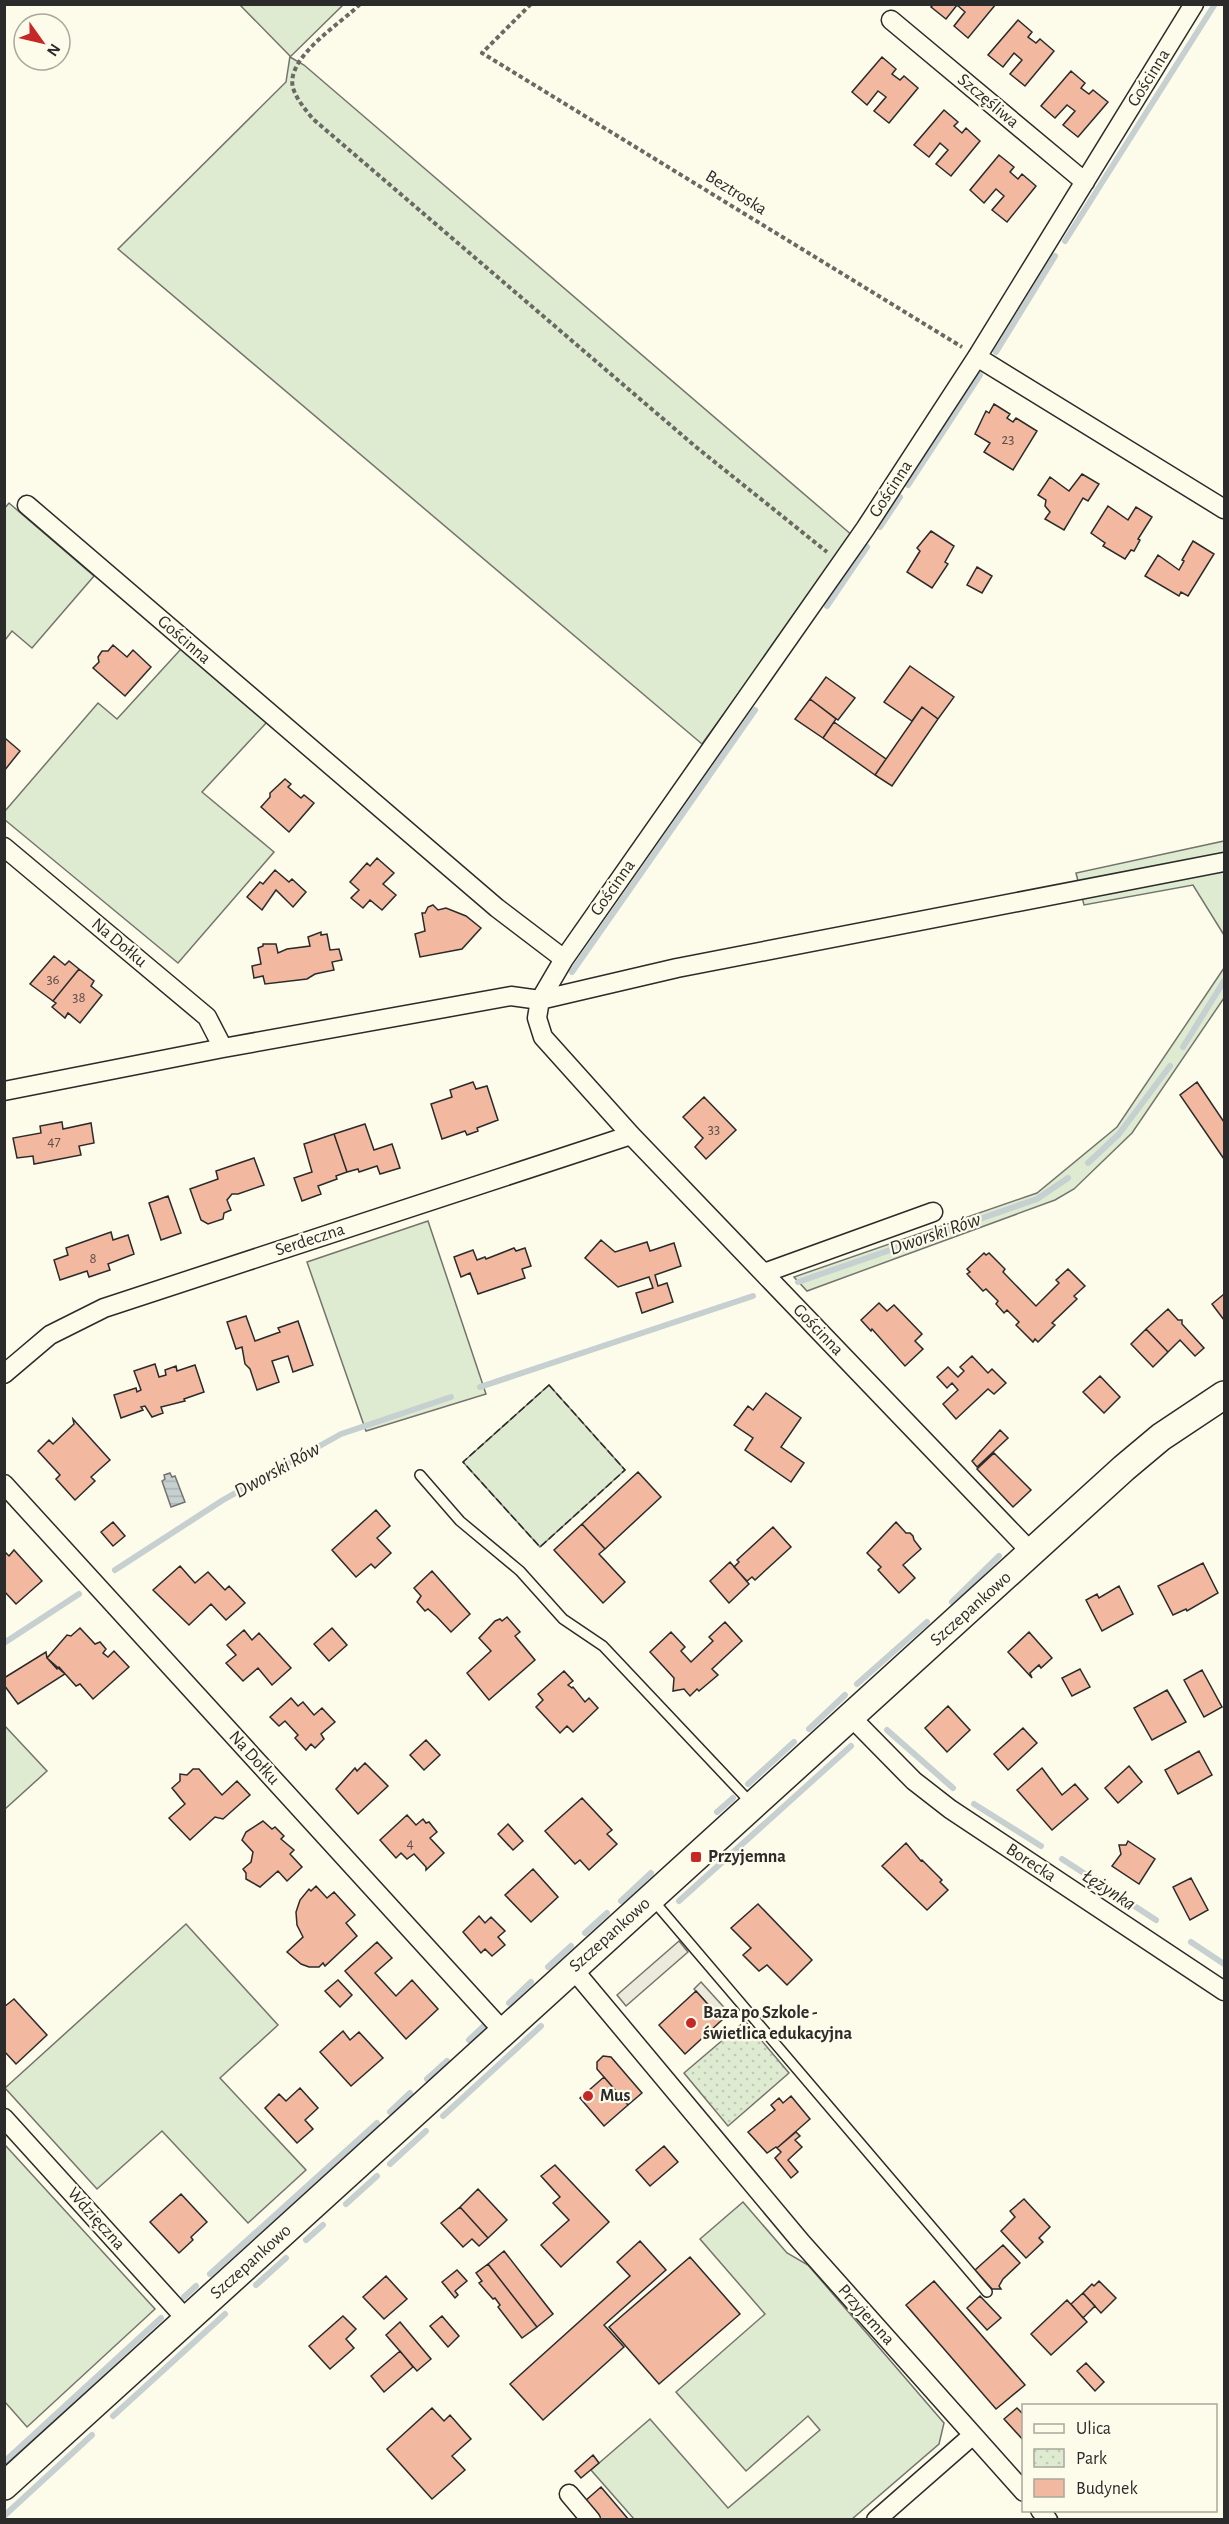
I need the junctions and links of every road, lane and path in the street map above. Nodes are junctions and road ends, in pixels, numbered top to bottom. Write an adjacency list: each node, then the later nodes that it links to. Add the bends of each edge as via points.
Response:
1 (360, 4): 9 (path, via 307,51 296,68 292,85 313,119 696,447)
2 (531, 4): 6 (path, Beztroska, via 482,53)
3 (1194, 4): 5 (street, Gościnna)
4 (891, 20): 5 (street, Szczęśliwa)
5 (1085, 182): 6 (street, Gościnna)
6 (977, 357): 8 (street); 9 (street, Gościnna)
7 (27, 505): 12 (street, Gościnna, via 497,908)
8 (1224, 509)
9 (841, 564): 12 (street, Gościnna)
10 (4, 847): 14 (street, Na Dołku, via 207,1017)
11 (1224, 862): 13 (street, via 689,966)
12 (564, 959): 13 (street, Gościnna)
13 (540, 1000): 14 (street, via 511,996); 16 (street, Gościnna, via 537,1018 543,1037)
14 (223, 1048): 15 (street)
15 (4, 1091)
16 (630, 1135): 18 (street, Gościnna); 19 (street, Serdeczna, via 104,1308 50,1335)
17 (933, 1212): 18 (street)
18 (764, 1273): 23 (street, Gościnna)
19 (4, 1374)
20 (1224, 1395): 23 (street, Szczepankowo, via 1161,1437)
21 (420, 1475): 25 (lane, via 460,1521 520,1571 562,1619 603,1646)
22 (4, 1484): 29 (street, Na Dołku)
23 (1032, 1553): 24 (street, Szczepankowo)
24 (850, 1717): 25 (street, Szczepankowo); 28 (street, Borecka, via 914,1781 950,1809)
25 (753, 1805): 26 (street, Szczepankowo)
26 (651, 1898): 27 (street, Szczepankowo); 31 (lane)
27 (573, 1969): 29 (street, Szczepankowo); 33 (street, Przyjemna, via 801,2242)
28 (1224, 1991)
29 (504, 2032): 32 (street, Szczepankowo)
30 (4, 2118): 32 (street, Wdzięczna)
31 (987, 2292)
32 (187, 2320): 34 (street, Szczepankowo)
33 (973, 2434): 35 (street, Przyjemna); 38 (street)
34 (4, 2486)
35 (1022, 2491)
36 (569, 2494): 37 (street)
37 (591, 2520)
38 (876, 2520)

